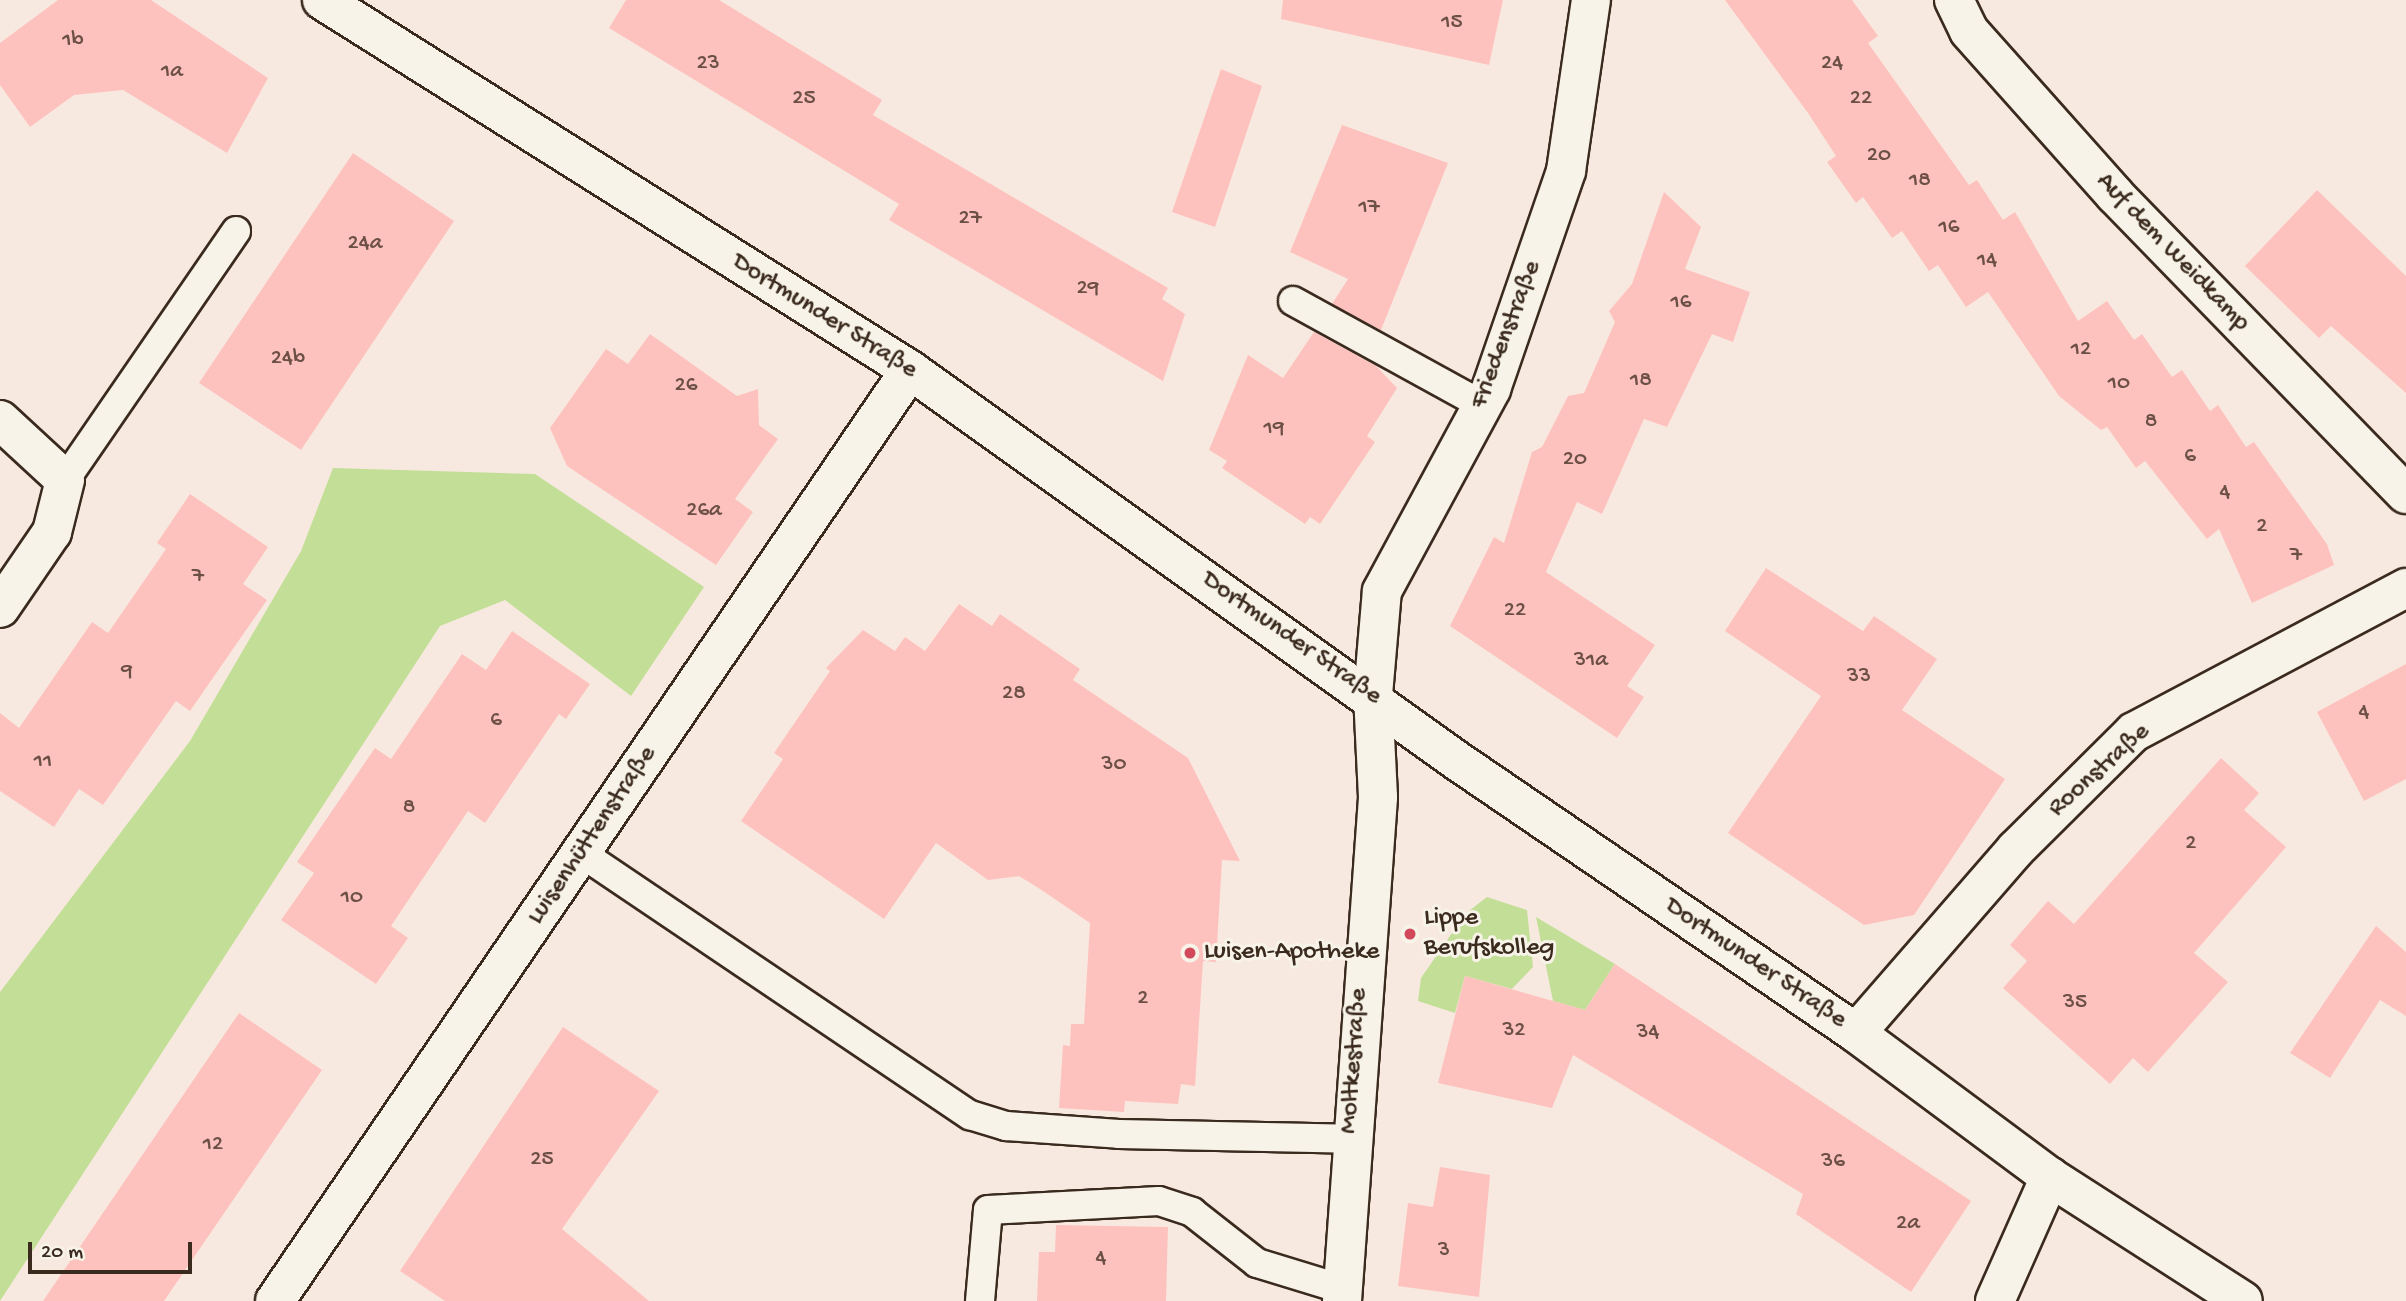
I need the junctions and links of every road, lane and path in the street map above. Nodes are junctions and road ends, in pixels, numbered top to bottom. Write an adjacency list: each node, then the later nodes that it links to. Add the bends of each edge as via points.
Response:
1 (322, 0): 6 (street, Dortmunder Straße)
2 (1591, 0): 7 (street, Friedenstraße, via 1566,171)
3 (1954, 0): 10 (street, Auf dem Weidkamp, via 1969,31 2115,195)
4 (236, 231): 9 (lane)
5 (1293, 302): 7 (lane)
6 (910, 370): 13 (street, Dortmunder Straße); 14 (street, Luisenhüttenstraße)
7 (1482, 405): 13 (street, Friedenstraße, via 1382,591)
8 (0, 420): 9 (street)
9 (65, 480): 12 (street, via 52,532)
10 (2406, 494)
11 (2406, 588): 15 (street, Roonstraße, via 2134,732 2016,849)
12 (0, 608)
13 (1373, 695): 15 (street, Dortmunder Straße, via 1456,760); 16 (street, Moltkestraße, via 1378,797)
14 (581, 853): 16 (lane, via 970,1115 1006,1126 1119,1134); 19 (street, Luisenhüttenstraße)
15 (1856, 1033): 17 (street, Dortmunder Straße)
16 (1350, 1139): 18 (street, Moltkestraße)
17 (2050, 1177): 21 (street); 22 (street, Dortmunder Straße)
18 (1342, 1295): 20 (lane, via 1257,1263 1180,1204 1145,1201 988,1210)
19 (275, 1301)
20 (980, 1301)
21 (1995, 1301)
22 (2243, 1301)

